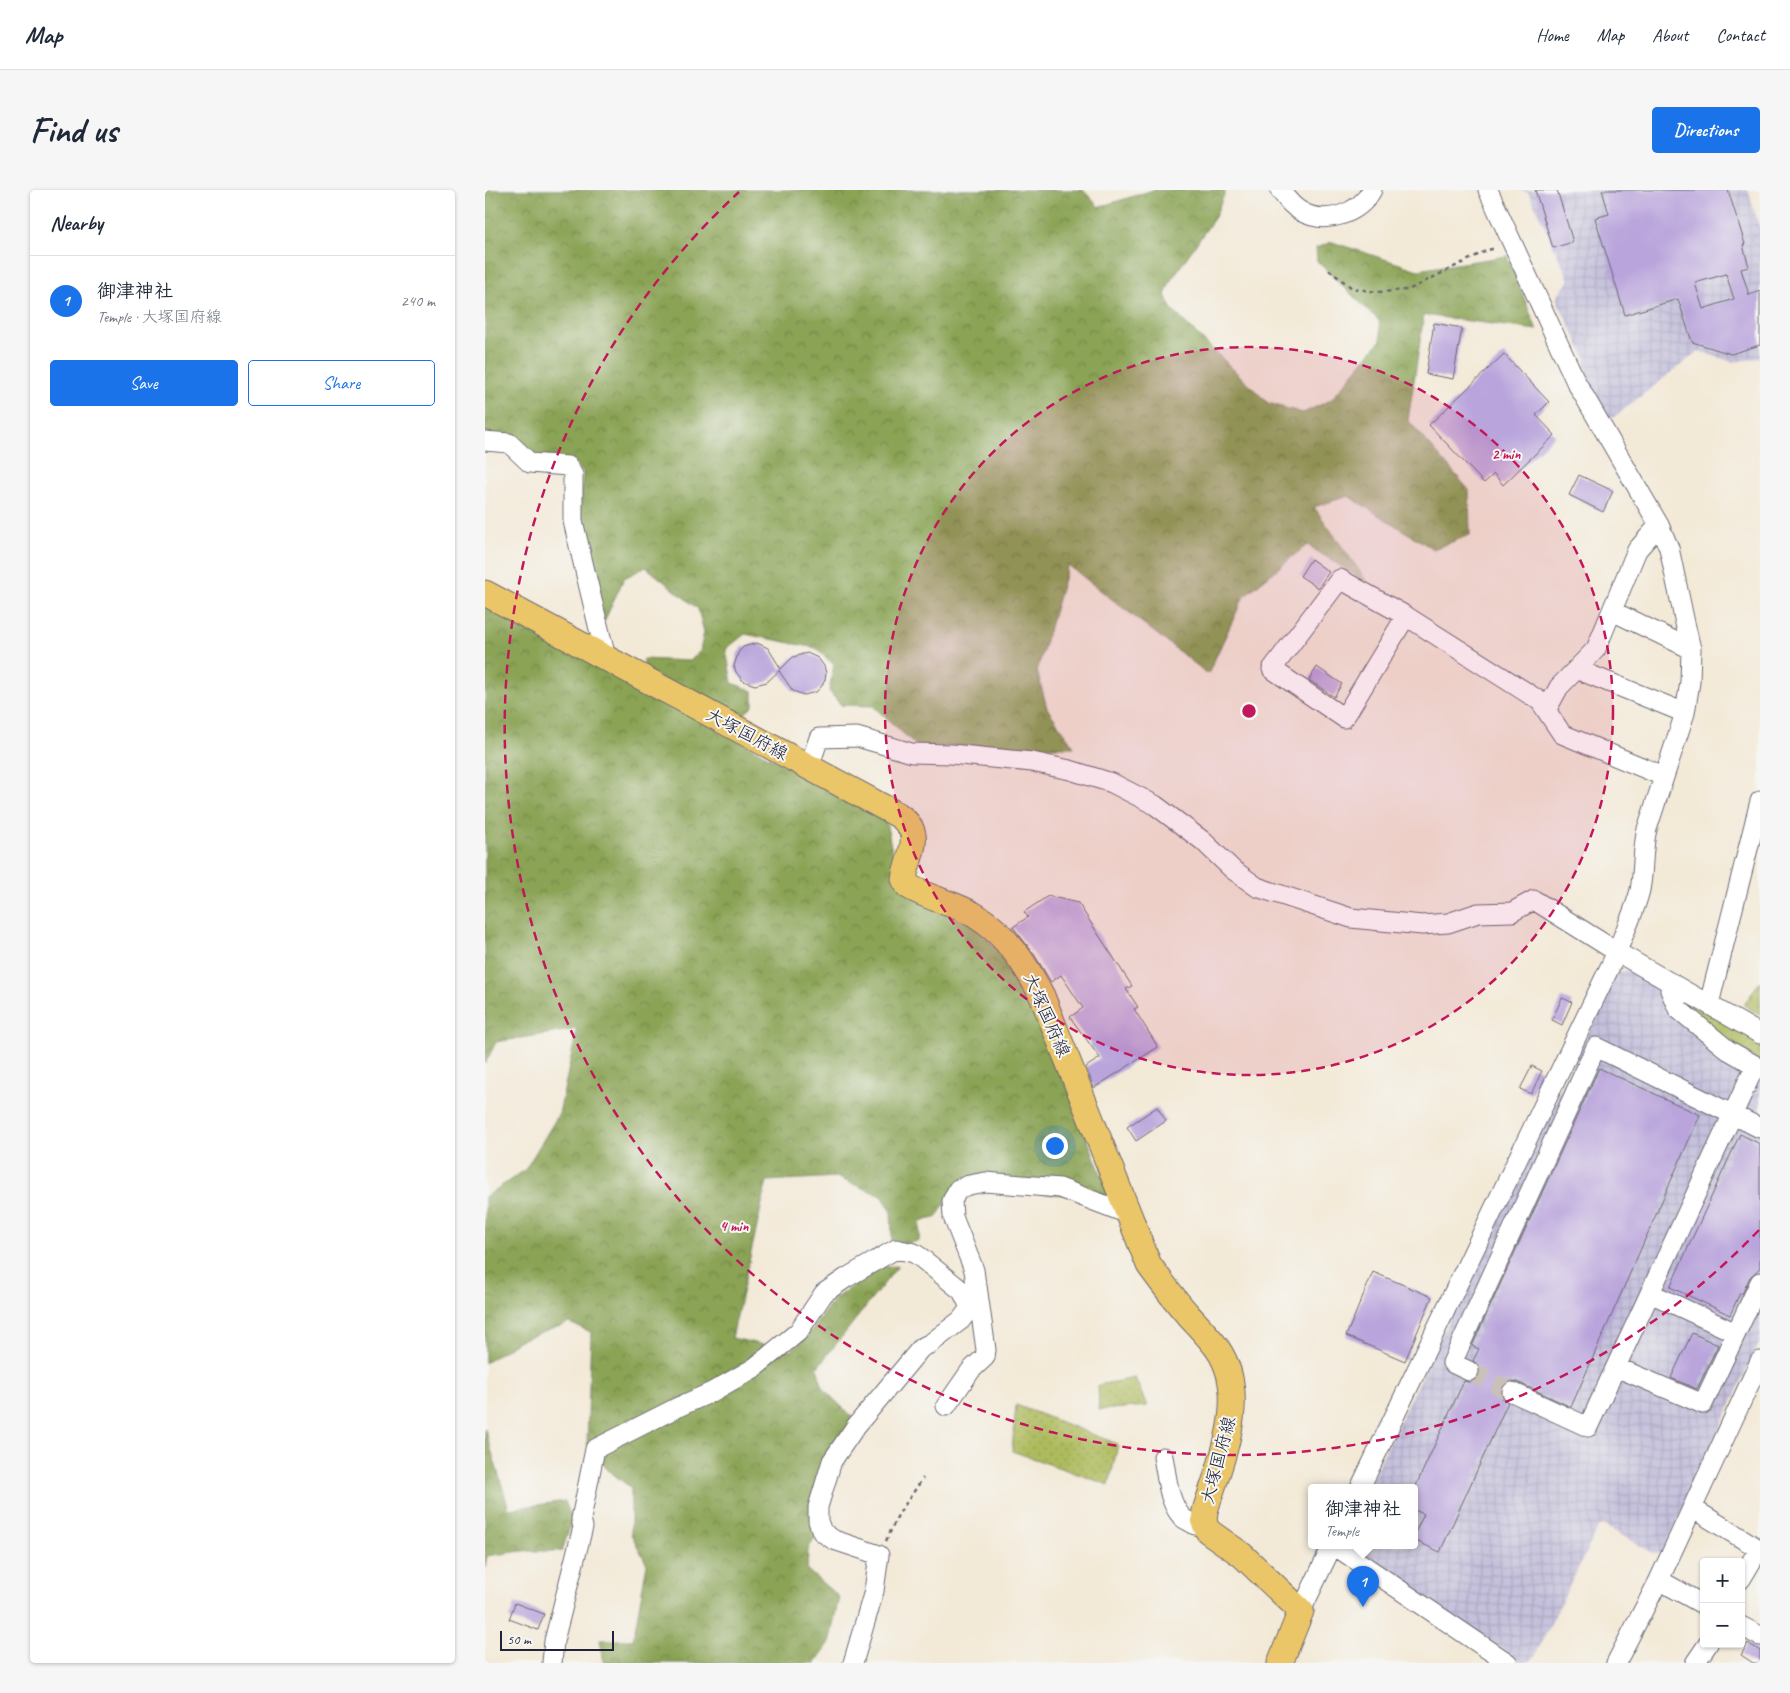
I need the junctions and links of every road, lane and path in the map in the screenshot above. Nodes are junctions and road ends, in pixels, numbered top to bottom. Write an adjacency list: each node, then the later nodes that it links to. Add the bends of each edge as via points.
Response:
1 (1280, 190): 2 (street, via 1300,211 1324,218 1348,213 1359,206)
2 (1372, 190)
3 (1488, 190): 4 (street)
4 (1512, 244): 5 (path, via 1488,250 1407,290 1377,292 1352,288); 7 (street, via 1576,382)
5 (1329, 270)
6 (485, 441): 12 (street, via 509,444 530,463 569,466 573,475 573,521)
7 (1659, 525): 9 (street, via 1637,550); 11 (street, via 1669,548)
8 (485, 592): 12 (main road, 大塚国府線)
9 (1612, 611): 11 (street); 13 (street, via 1596,649)
10 (1406, 616): 10 (street, via 1340,579 1272,669 1344,718); 14 (street, via 1540,701)
11 (1691, 650): 15 (street)
12 (606, 658): 16 (main road, 大塚国府線)
13 (1576, 669): 14 (street, via 1559,687); 15 (street)
14 (1547, 709): 17 (street, via 1562,734)
15 (1685, 713): 17 (street)
16 (809, 767): 19 (street, via 819,738 857,737 912,753 1032,762 1070,770 1112,783 1155,805 1257,888 1351,918 1422,925 1448,923 1478,913 1512,912 1534,900); 26 (main road, 大塚国府線, via 908,822 914,841 904,879 908,886 975,916 1014,950 1043,996)
17 (1663, 776): 19 (street, via 1643,846 1639,893)
18 (1760, 802): 21 (street)
19 (1617, 952): 20 (street); 39 (street)
20 (1672, 982): 21 (street); 23 (street, via 1670,990 1678,1009 1728,1050)
21 (1709, 1004): 22 (street)
22 (1760, 1034)
23 (1758, 1067): 24 (street)
24 (1733, 1115): 25 (street); 29 (street); 34 (street, via 1596,1047 1452,1363)
25 (1760, 1128)
26 (1128, 1214): 28 (street, via 1060,1188 985,1182 969,1184 959,1189 952,1201 953,1217); 41 (main road, 大塚国府線, via 1149,1265 1218,1349 1231,1382 1230,1427)
27 (1760, 1282): 31 (street)
28 (977, 1285): 30 (street); 36 (street, via 987,1350 985,1357 971,1370)
29 (1650, 1293): 31 (street); 33 (street)
30 (969, 1305): 44 (street, via 961,1320 921,1348 856,1426 833,1461 818,1507 822,1532 834,1540); 52 (street, via 962,1292 920,1258 896,1249 824,1293 798,1332 754,1368 713,1392 595,1449 581,1519 583,1527 554,1641)
31 (1736, 1333): 33 (street, via 1703,1404)
32 (1760, 1361): 40 (street)
33 (1616, 1367): 35 (street, via 1588,1427)
34 (1469, 1371)
35 (1512, 1392)
36 (946, 1406)
37 (1163, 1457): 41 (street, via 1171,1495 1180,1514 1195,1525)
38 (923, 1478): 44 (path, via 898,1515)
39 (1362, 1484)
40 (1692, 1508): 45 (street, via 1759,1549); 46 (street)
41 (1204, 1522): 48 (main road, 大塚国府線, via 1209,1531 1242,1555)
42 (1332, 1549): 48 (street)
43 (1337, 1549): 55 (street)
44 (879, 1554): 53 (street, via 874,1591)
45 (1745, 1572)
46 (1659, 1580): 47 (street); 56 (street)
47 (1700, 1603)
48 (1301, 1611): 54 (main road)
49 (1745, 1628): 50 (street)
50 (1760, 1636)
51 (1705, 1648): 57 (street)
52 (552, 1663)
53 (853, 1663)
54 (1280, 1663)
55 (1507, 1663)
56 (1616, 1663)
57 (1695, 1663)

